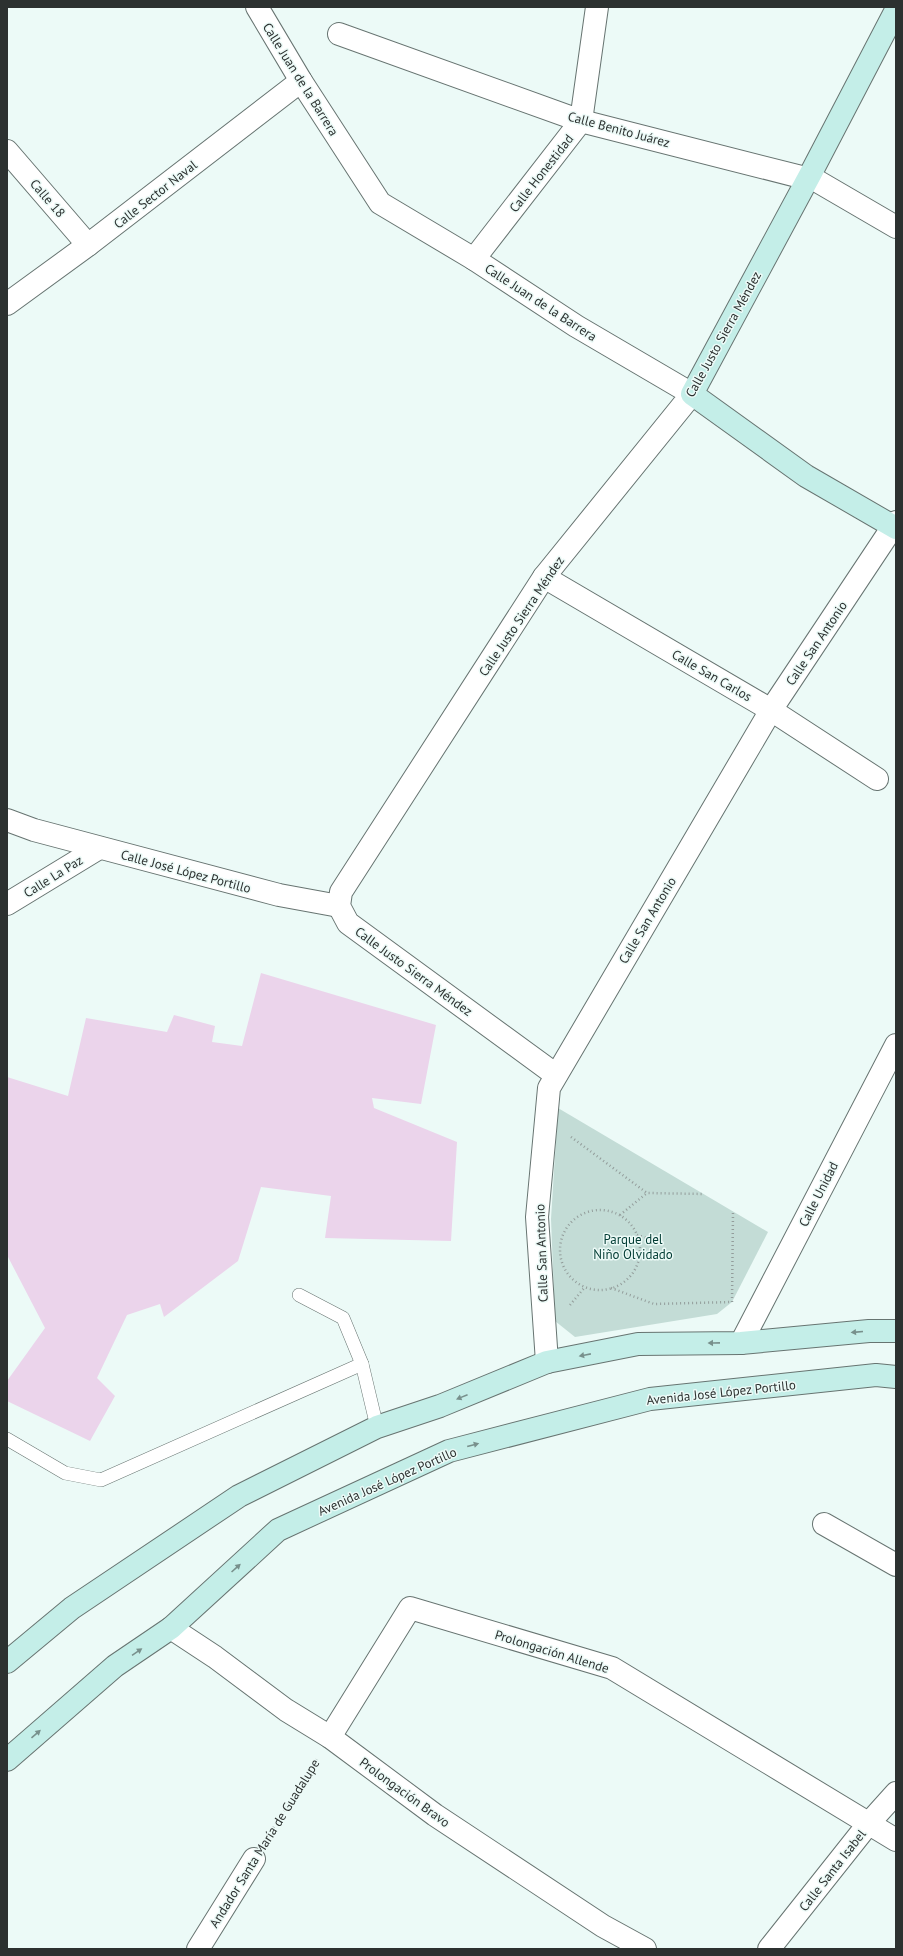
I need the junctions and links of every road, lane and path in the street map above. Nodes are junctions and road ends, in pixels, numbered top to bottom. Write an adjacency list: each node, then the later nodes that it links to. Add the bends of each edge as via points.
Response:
1 (256, 7): 5 (street, Calle Juan de la Barrera)
2 (597, 7): 6 (street, Calle Honestidad)
3 (896, 10): 8 (main road, Calle Justo Sierra Méndez)
4 (339, 34): 6 (street, Calle Benito Juárez)
5 (301, 81): 10 (street, Calle Sector Naval); 11 (street, Calle Juan de la Barrera, via 380,203)
6 (581, 121): 8 (street, Calle Benito Juárez); 11 (street, Calle Honestidad)
7 (7, 152): 10 (street, Calle 18)
8 (807, 178): 9 (street, Calle Benito Juárez, via 817,181); 13 (main road, Calle Justo Sierra Méndez)
9 (896, 227)
10 (88, 245): 12 (street, Calle Sector Naval)
11 (474, 259): 13 (street, Calle Juan de la Barrera, via 576,326)
12 (7, 304)
13 (692, 394): 14 (main road, Calle Juan de la Barrera, via 806,476); 15 (street, Calle Justo Sierra Méndez)
14 (895, 526): 16 (street, Calle San Antonio)
15 (544, 577): 16 (street, Calle San Carlos); 21 (street, Calle Justo Sierra Méndez, via 341,892)
16 (771, 710): 17 (street, Calle San Carlos); 23 (street, Calle San Antonio)
17 (877, 779)
18 (7, 820): 19 (street, Calle José López Portillo)
19 (99, 848): 20 (street, Calle La Paz); 21 (street, Calle José López Portillo, via 278,895)
20 (7, 904)
21 (339, 906): 23 (street, Calle Justo Sierra Méndez, via 348,923)
22 (896, 1045): 34 (street, Calle Unidad)
23 (556, 1075): 35 (street, Calle San Antonio, via 549,1088 537,1217)
24 (565, 1133): 25 (path)
25 (647, 1194): 26 (path); 28 (path)
26 (704, 1194)
27 (733, 1212): 31 (path, via 732,1302 654,1304)
28 (620, 1215): 29 (path, via 630,1223); 31 (path, via 608,1210 582,1214 571,1222 564,1232 560,1245 566,1271 574,1280 585,1287 598,1290)
29 (637, 1235): 30 (path); 31 (path, via 640,1248 638,1261 632,1273 623,1282)
30 (647, 1238)
31 (611, 1288)
32 (299, 1295): 36 (lane, via 343,1318)
33 (896, 1331): 34 (main road, one-way to 34)
34 (741, 1342): 35 (main road, one-way to 35, via 638,1344)
35 (547, 1362): 38 (main road, one-way to 38, via 440,1406)
36 (362, 1364): 38 (lane); 39 (lane, via 101,1480 65,1473)
37 (896, 1377): 42 (main road, Avenida José López Portillo, one-way to 37, via 278,1530 449,1451 650,1399 876,1375)
38 (377, 1426): 43 (main road, via 239,1496 72,1608)
39 (7, 1438)
40 (824, 1524): 41 (street)
41 (896, 1565)
42 (171, 1628): 44 (street, Prolongación Bravo, via 286,1710); 45 (main road, Avenida José López Portillo, one-way to 42, via 115,1666)
43 (7, 1662)
44 (330, 1737): 47 (street, Prolongación Allende, via 410,1608 612,1668); 49 (path, Andador Santa María de Guadalupe); 51 (street, Prolongación Bravo, via 435,1815 603,1926)
45 (7, 1760)
46 (896, 1794): 47 (street, Calle Santa Isabel)
47 (869, 1823): 48 (street, Prolongación Allende); 52 (street, Calle Santa Isabel)
48 (896, 1840)
49 (254, 1859): 50 (street, Andador Santa María de Guadalupe)
50 (198, 1949)
51 (645, 1949)
52 (769, 1949)

